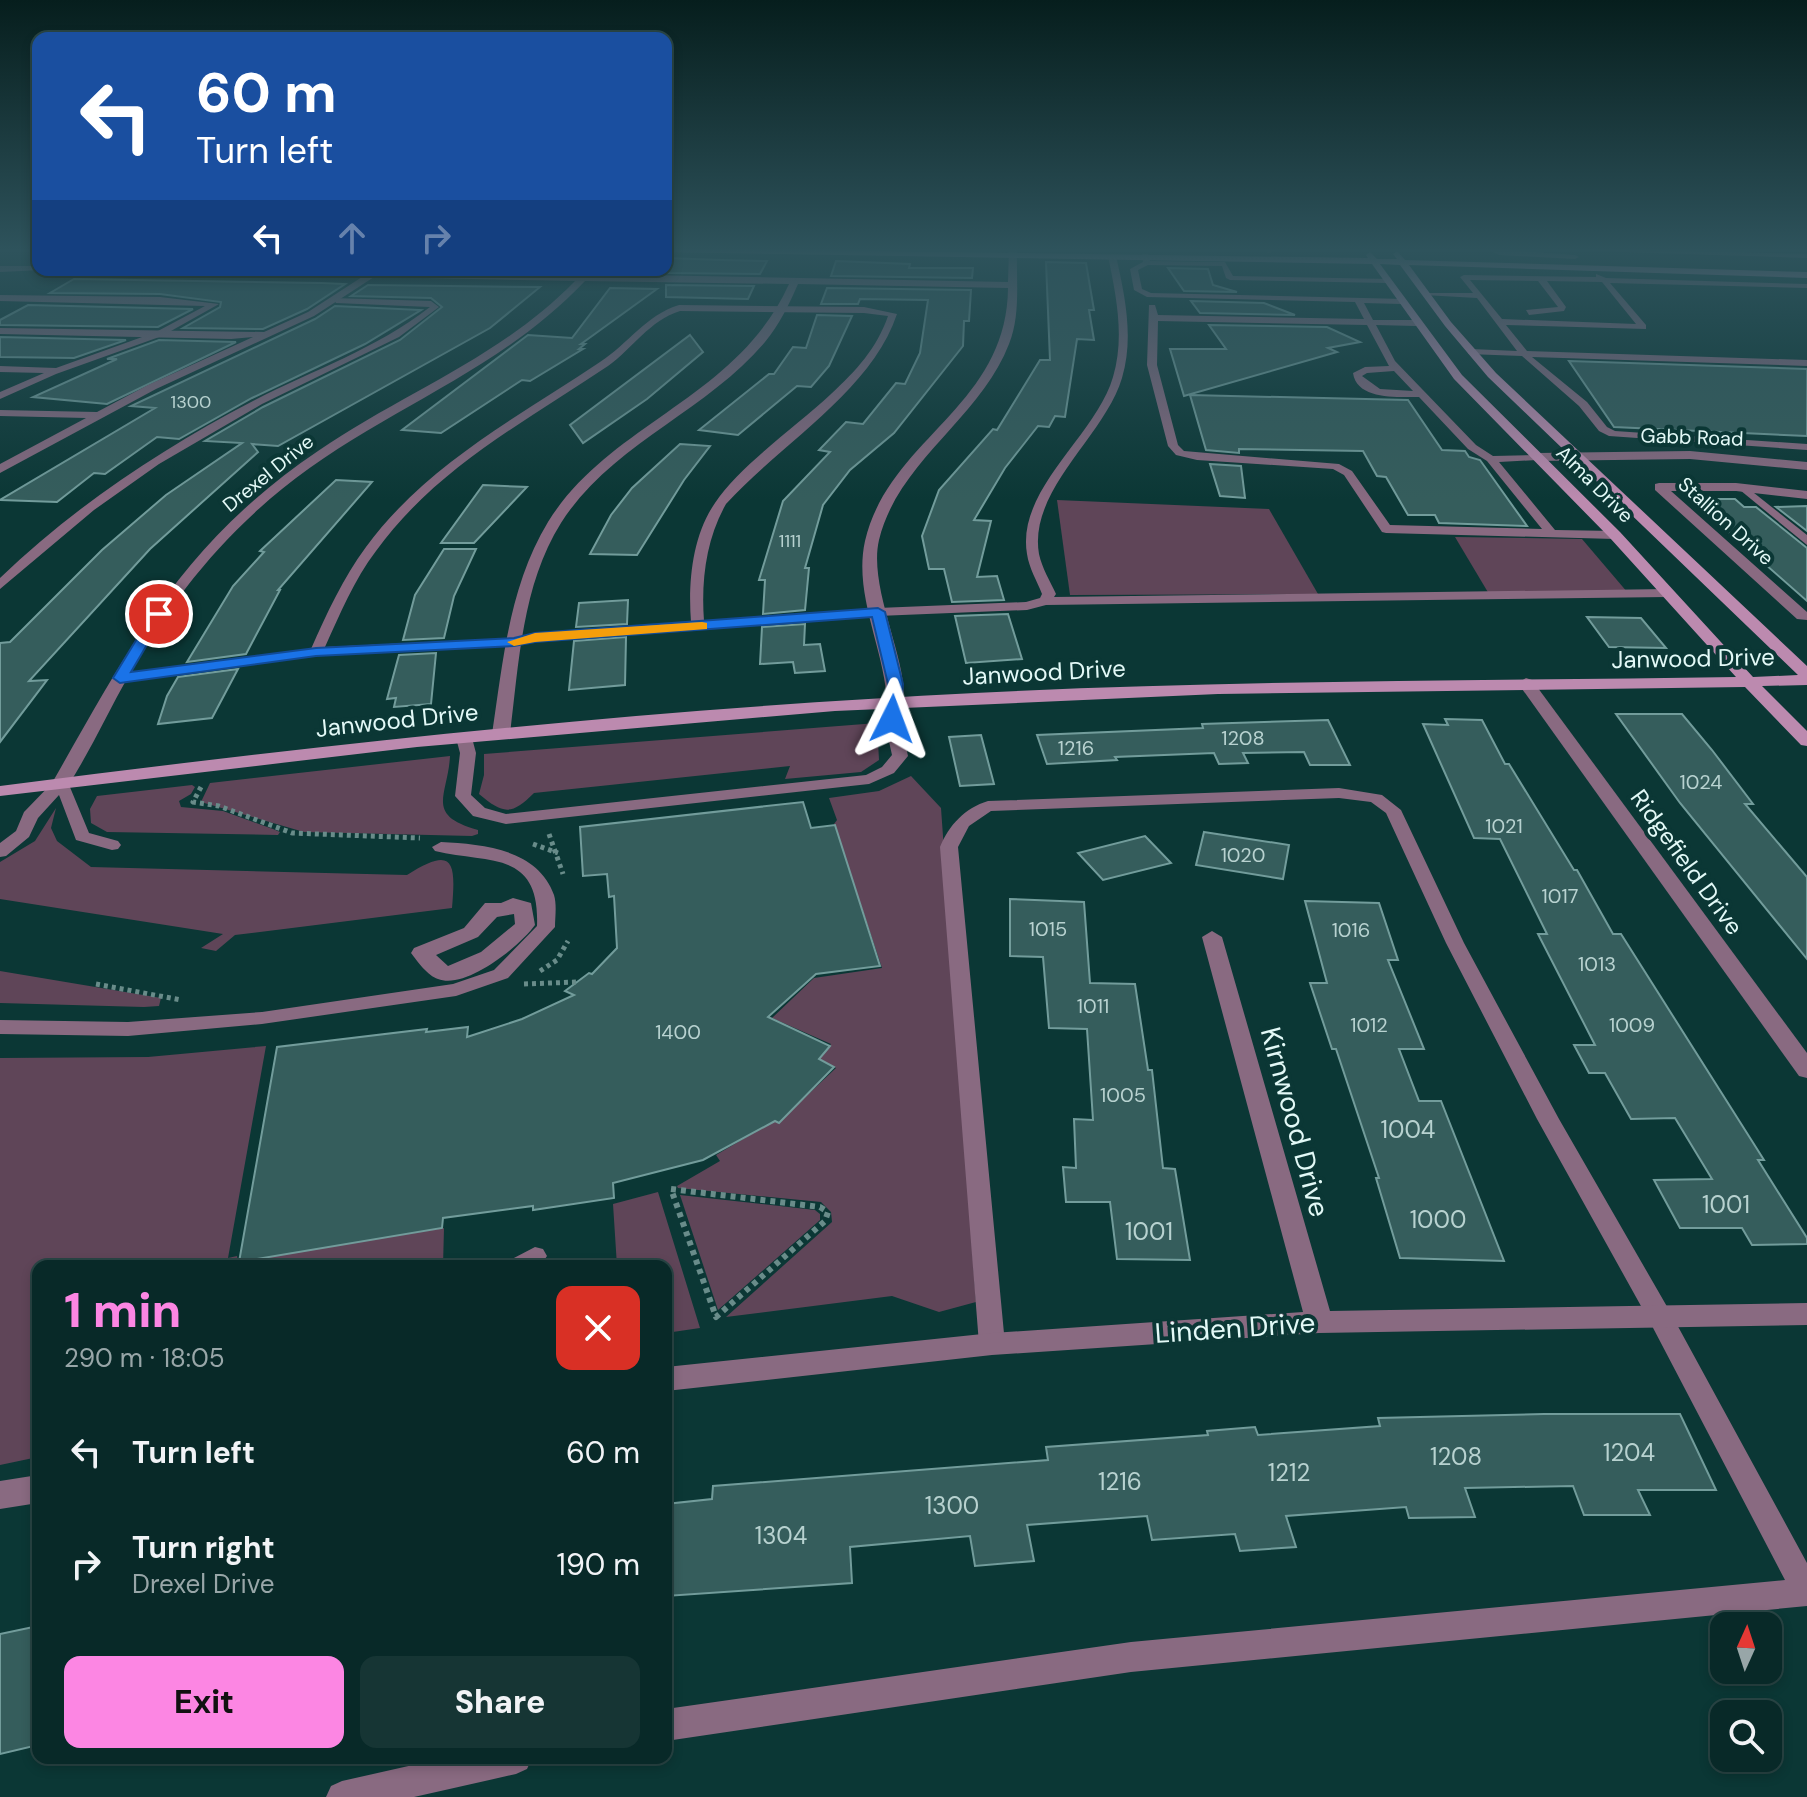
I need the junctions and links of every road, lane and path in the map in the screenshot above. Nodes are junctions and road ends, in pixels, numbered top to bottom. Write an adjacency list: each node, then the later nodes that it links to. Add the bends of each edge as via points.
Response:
1 (46, 332): 17 (street)
2 (163, 332): 17 (lane)
3 (276, 332): 17 (street); 30 (street)
4 (399, 332): 42 (lane, via 183,443 31,553)
5 (526, 332): 51 (street, Drexel Drive, via 287,478 187,574)
6 (643, 332): 49 (lane, via 610,360 466,453 419,493 370,550)
7 (768, 332): 48 (street, via 721,378 628,446 563,511 537,554)
8 (887, 332): 47 (lane, via 830,402 719,504 696,582)
9 (1008, 332): 45 (street, via 993,371 972,403 898,481 879,514 871,544)
10 (1123, 332): 44 (lane, via 1120,371 1111,395 1050,488 1036,520 1032,552 1049,594)
11 (1153, 332): 39 (lane, via 1152,365 1173,446 1180,453 1335,466 1348,473 1386,529)
12 (1376, 332): 24 (lane)
13 (1436, 332): 33 (main road, Alma Drive, via 1458,377)
14 (1443, 332): 20 (main road, Alma Drive)
15 (1508, 332): 21 (lane)
16 (1647, 332): 18 (lane)
17 (159, 334): 26 (lane)
18 (1651, 337)
19 (1660, 347): 22 (lane)
20 (1471, 352): 21 (lane); 32 (main road, Alma Drive)
21 (1523, 352): 22 (lane); 31 (lane, via 1613,434)
22 (1668, 357): 23 (lane)
23 (1807, 363)
24 (1396, 368): 27 (lane); 27 (lane, via 1356,375 1363,386 1376,391)
25 (0, 369): 26 (lane)
26 (57, 371): 28 (lane)
27 (1423, 394): 34 (lane, via 1472,447)
28 (0, 396)
29 (0, 413): 30 (street)
30 (98, 415): 36 (street)
31 (1807, 447)
32 (1575, 456): 33 (street, Gabb Road); 35 (street, Gabb Road, via 1690,455); 50 (main road, Alma Drive)
33 (1537, 457): 34 (lane); 40 (main road, Alma Drive)
34 (1491, 459): 39 (lane)
35 (1807, 466)
36 (0, 469)
37 (1744, 488): 38 (street); 41 (lane); 46 (street, Stallion Drive, via 1659,487)
38 (1807, 495)
39 (1552, 534): 40 (lane)
40 (1615, 535): 43 (main road, Alma Drive)
41 (1807, 541)
42 (0, 585)
43 (1668, 593): 44 (lane); 52 (main road, Alma Drive)
44 (1045, 601): 45 (lane)
45 (878, 612): 47 (lane); 54 (street, via 896,684)
46 (1804, 616)
47 (698, 627): 48 (lane)
48 (514, 642): 49 (lane); 55 (street)
49 (316, 652): 51 (lane)
50 (1807, 677): 52 (main road, Janwood Drive)
51 (120, 678): 59 (street, Drexel Drive)
52 (1749, 682): 53 (main road, Janwood Drive); 57 (main road, Alma Drive)
53 (1526, 683): 54 (main road, Janwood Drive, via 1143,691); 75 (street, Ridgefield Drive)
54 (895, 703): 55 (main road, Janwood Drive); 56 (lane, via 892,719 900,756 888,770 869,779 506,819 479,812 463,796 468,753)
55 (501, 734): 56 (main road, Janwood Drive)
56 (464, 738): 59 (main road, Janwood Drive)
57 (1807, 741)
58 (201, 782): 62 (path, via 193,802 292,833)
59 (61, 783): 60 (main road, Janwood Drive); 64 (lane, via 82,836); 65 (lane, via 30,816 23,833)
60 (0, 791)
61 (548, 831): 66 (path)
62 (433, 843): 74 (lane, via 479,849 512,860 536,877 546,898 546,927 501,974 456,990 262,1018 128,1029)
63 (530, 843): 66 (path)
64 (112, 845)
65 (0, 852)
66 (558, 853): 67 (path)
67 (565, 883)
68 (492, 907): 68 (street, via 468,937 421,953 443,974 464,971 495,953 525,925 527,914 513,904 502,912)
69 (573, 932): 71 (path, via 557,960 519,984)
70 (1212, 937): 79 (street, Kirnwood Drive)
71 (577, 982)
72 (96, 984): 73 (path)
73 (194, 1000)
74 (0, 1027)
75 (1807, 1070)
76 (1807, 1314): 78 (street, Linden Drive)
77 (716, 1317): 77 (path, via 671,1189 828,1212 825,1221)
78 (1660, 1317): 79 (street, Linden Drive); 80 (lane, via 1455,943 1393,810 1376,798 1339,793 988,806 954,830 949,847); 84 (lane, via 1807,1592 1131,1657)
79 (1319, 1322): 80 (street, Linden Drive)
80 (992, 1344): 81 (street, Linden Drive)
81 (672, 1378)
82 (32, 1490): 83 (street)
83 (0, 1495)
84 (672, 1724)
85 (489, 1764): 86 (lane)
86 (342, 1797)

